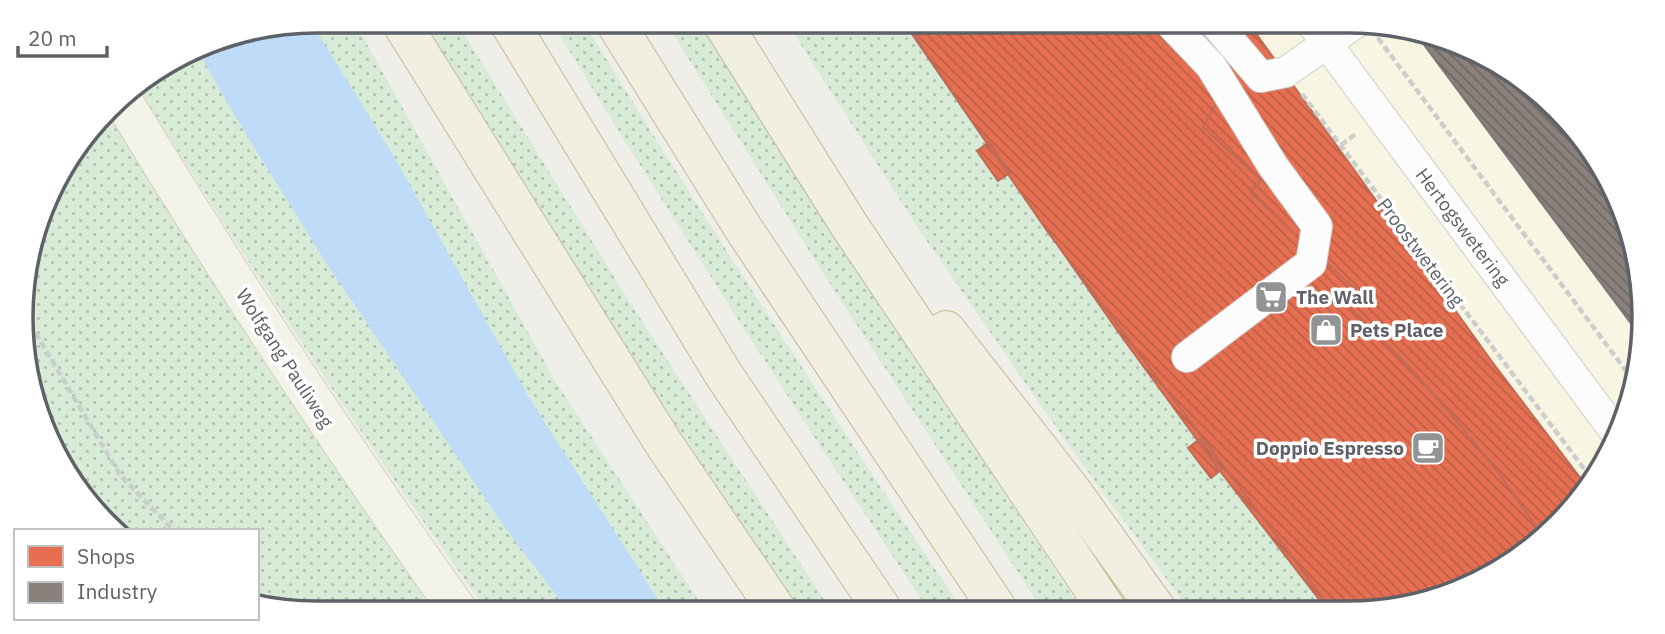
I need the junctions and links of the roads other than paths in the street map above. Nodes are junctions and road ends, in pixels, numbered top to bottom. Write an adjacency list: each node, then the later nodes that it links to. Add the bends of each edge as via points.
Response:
1 (407, 33): 14 (highway, via 664,444)
2 (515, 33): 15 (highway, via 724,375)
3 (621, 33): 16 (highway, via 743,228)
4 (728, 33): 10 (highway)
5 (1179, 33): 11 (street, via 1211,66 1272,166 1317,226 1311,263)
6 (1223, 33): 7 (street, via 1261,77 1286,72)
7 (1316, 33)
8 (1318, 33): 12 (street, Hertogswetering)
9 (127, 107): 13 (main road, Wolfgang Pauliweg, via 288,365)
10 (789, 130): 17 (highway); 18 (highway, via 1072,491)
11 (1187, 357)
12 (1614, 415)
13 (451, 601)
14 (771, 601)
15 (877, 601)
16 (992, 601)
17 (1101, 601)
18 (1150, 601)

